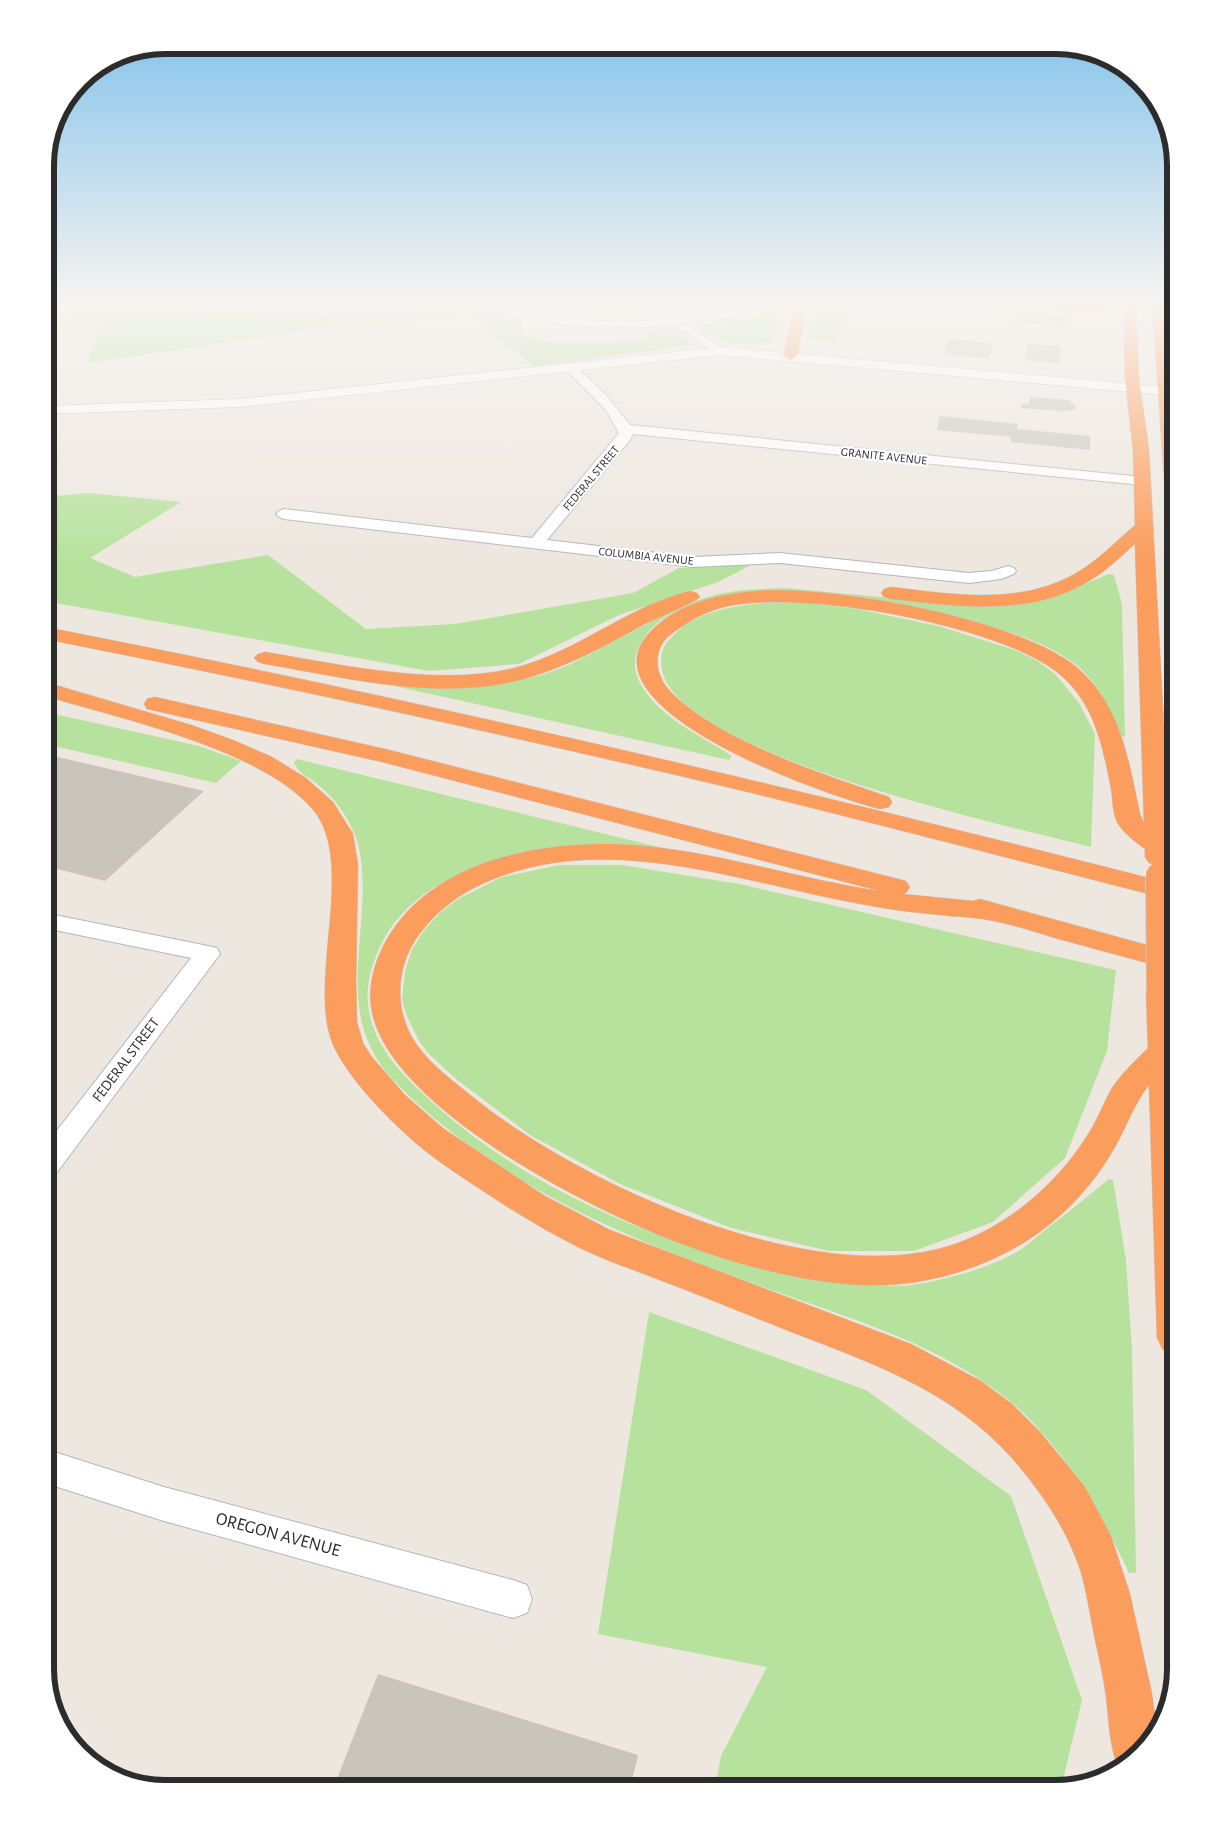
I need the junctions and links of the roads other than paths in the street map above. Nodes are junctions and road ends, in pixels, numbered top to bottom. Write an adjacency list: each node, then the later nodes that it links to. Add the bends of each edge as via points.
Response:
1 (1134, 388): 8 (highway)
2 (371, 389): 6 (street, via 238,403)
3 (592, 389): 7 (street, FEDERAL STREET)
4 (1141, 389): 5 (street)
5 (1167, 391)
6 (54, 410)
7 (626, 429): 8 (street, GRANITE AVENUE); 11 (street, FEDERAL STREET, via 625,437)
8 (1142, 481): 10 (highway)
9 (284, 514): 11 (street, COLUMBIA AVENUE)
10 (1144, 526): 14 (highway, via 1094,570 1054,591 997,600 968,600 792,584 720,589 652,612 565,658 503,678 457,682 418,679 203,649); 17 (highway)
11 (536, 543): 12 (street, COLUMBIA AVENUE, via 693,562 780,558 955,578 982,578)
12 (1008, 571)
13 (54, 635): 14 (highway)
14 (153, 653): 18 (highway, via 660,764)
15 (54, 683): 22 (highway, via 385,756)
16 (54, 692): 30 (highway, via 225,745 264,762 297,783 324,807 340,834 345,865 341,982 342,1022 348,1044 361,1065 394,1103 432,1138 533,1206 597,1240 897,1356 967,1393 998,1417 1027,1446 1070,1501 1096,1552 1129,1694)
17 (1158, 846): 18 (highway, via 1130,824 1113,740 1093,697 1057,662 1029,647 994,634 905,612 839,600 782,596 731,600 702,608 678,619 654,639 647,656 652,681 672,704 712,733 784,767); 19 (highway)
18 (1042, 858): 20 (highway)
19 (1167, 880)
20 (1167, 884)
21 (1167, 899): 25 (highway, bridge, via 1161,991)
22 (996, 912): 24 (highway); 25 (highway, via 856,896 735,868 679,859 576,852 530,859 487,872 449,892 418,915 398,942 386,972 385,1005 397,1040 423,1072 457,1104 544,1163 594,1191 712,1240 780,1258 843,1269 907,1269 938,1264 964,1256 1016,1230 1049,1206 1088,1162 1128,1089)
23 (54, 922): 27 (street, FEDERAL STREET, via 208,954)
24 (1167, 960)
25 (1164, 1051): 26 (highway)
26 (1167, 1123)
27 (54, 1154)
28 (54, 1469): 29 (street, OREGON AVENUE, via 164,1504)
29 (513, 1599)
30 (1135, 1748)

